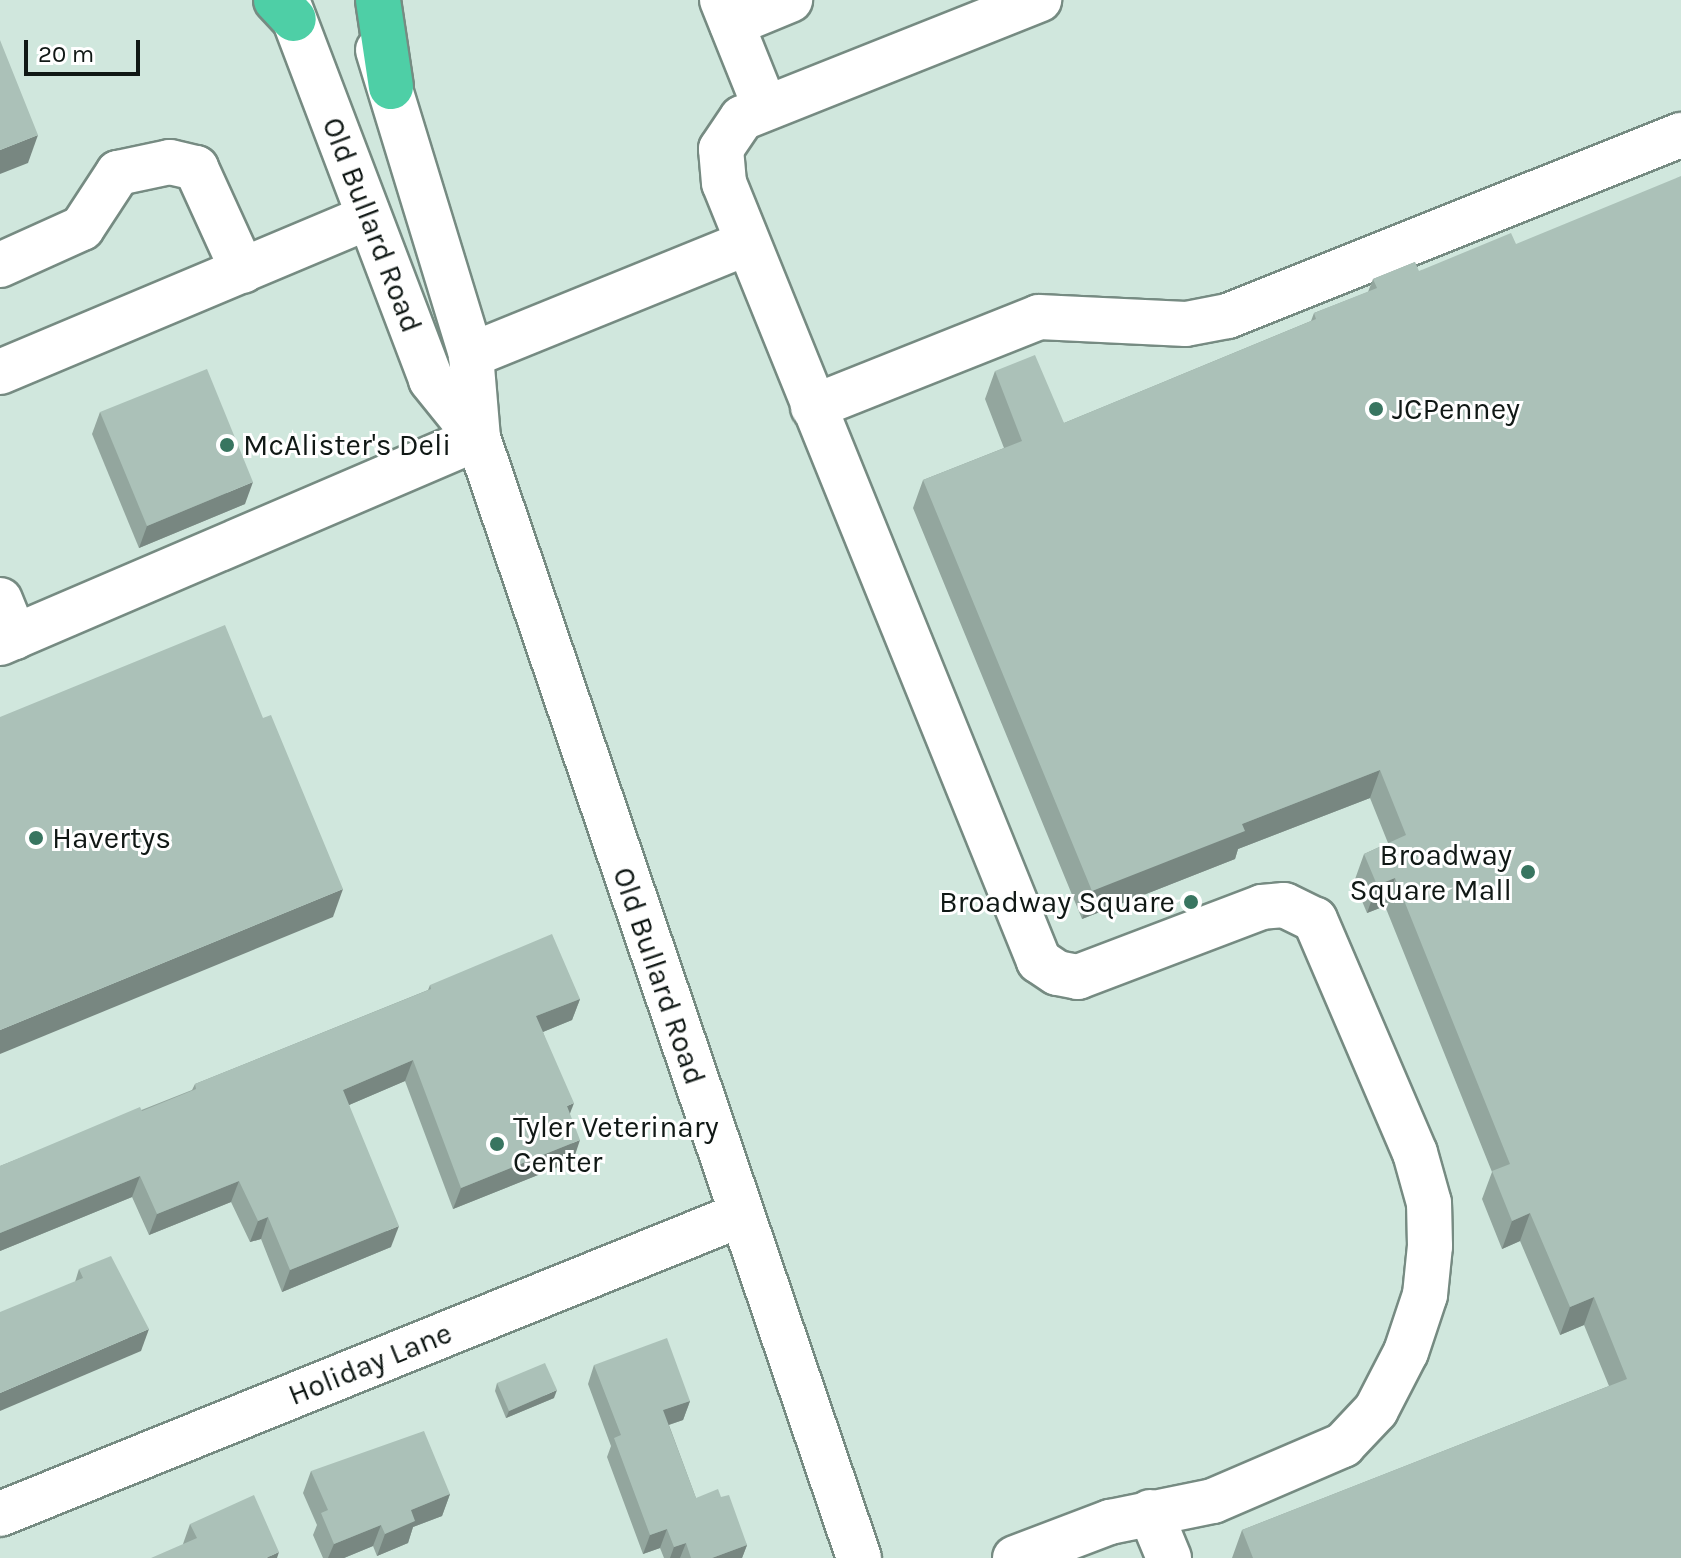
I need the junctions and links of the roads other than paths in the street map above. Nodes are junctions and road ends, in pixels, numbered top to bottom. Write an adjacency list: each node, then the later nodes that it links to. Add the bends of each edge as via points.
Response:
1 (360, 0): 7 (street, Old Bullard Road)
2 (378, 0): 7 (highway)
3 (790, 0): 6 (street)
4 (1039, 0): 8 (street)
5 (286, 6): 10 (street, Old Bullard Road)
6 (727, 12): 8 (street)
7 (391, 87): 14 (street, Old Bullard Road)
8 (765, 107): 11 (street, via 735,125 721,149 722,173)
9 (1681, 135): 16 (street, via 1214,321 1039,317)
10 (369, 217): 13 (street); 17 (street, Old Bullard Road, via 431,380)
11 (747, 243): 14 (street); 16 (street)
12 (0, 265): 13 (street, via 82,228 118,173 170,162 196,168)
13 (243, 271): 15 (street)
14 (471, 355): 17 (street, Old Bullard Road)
15 (0, 372)
16 (813, 407): 21 (street, via 1039,961 1067,976 1090,976 1262,907 1284,905 1305,913 1327,941 1422,1173 1430,1214 1428,1282 1414,1334 1376,1410 1330,1453 1213,1501)
17 (478, 438): 18 (street); 19 (street, Old Bullard Road)
18 (5, 627)
19 (740, 1215): 20 (street, Holiday Lane); 22 (street, Old Bullard Road)
20 (0, 1514)
21 (1156, 1544): 23 (street)
22 (859, 1558)
23 (1015, 1558)

